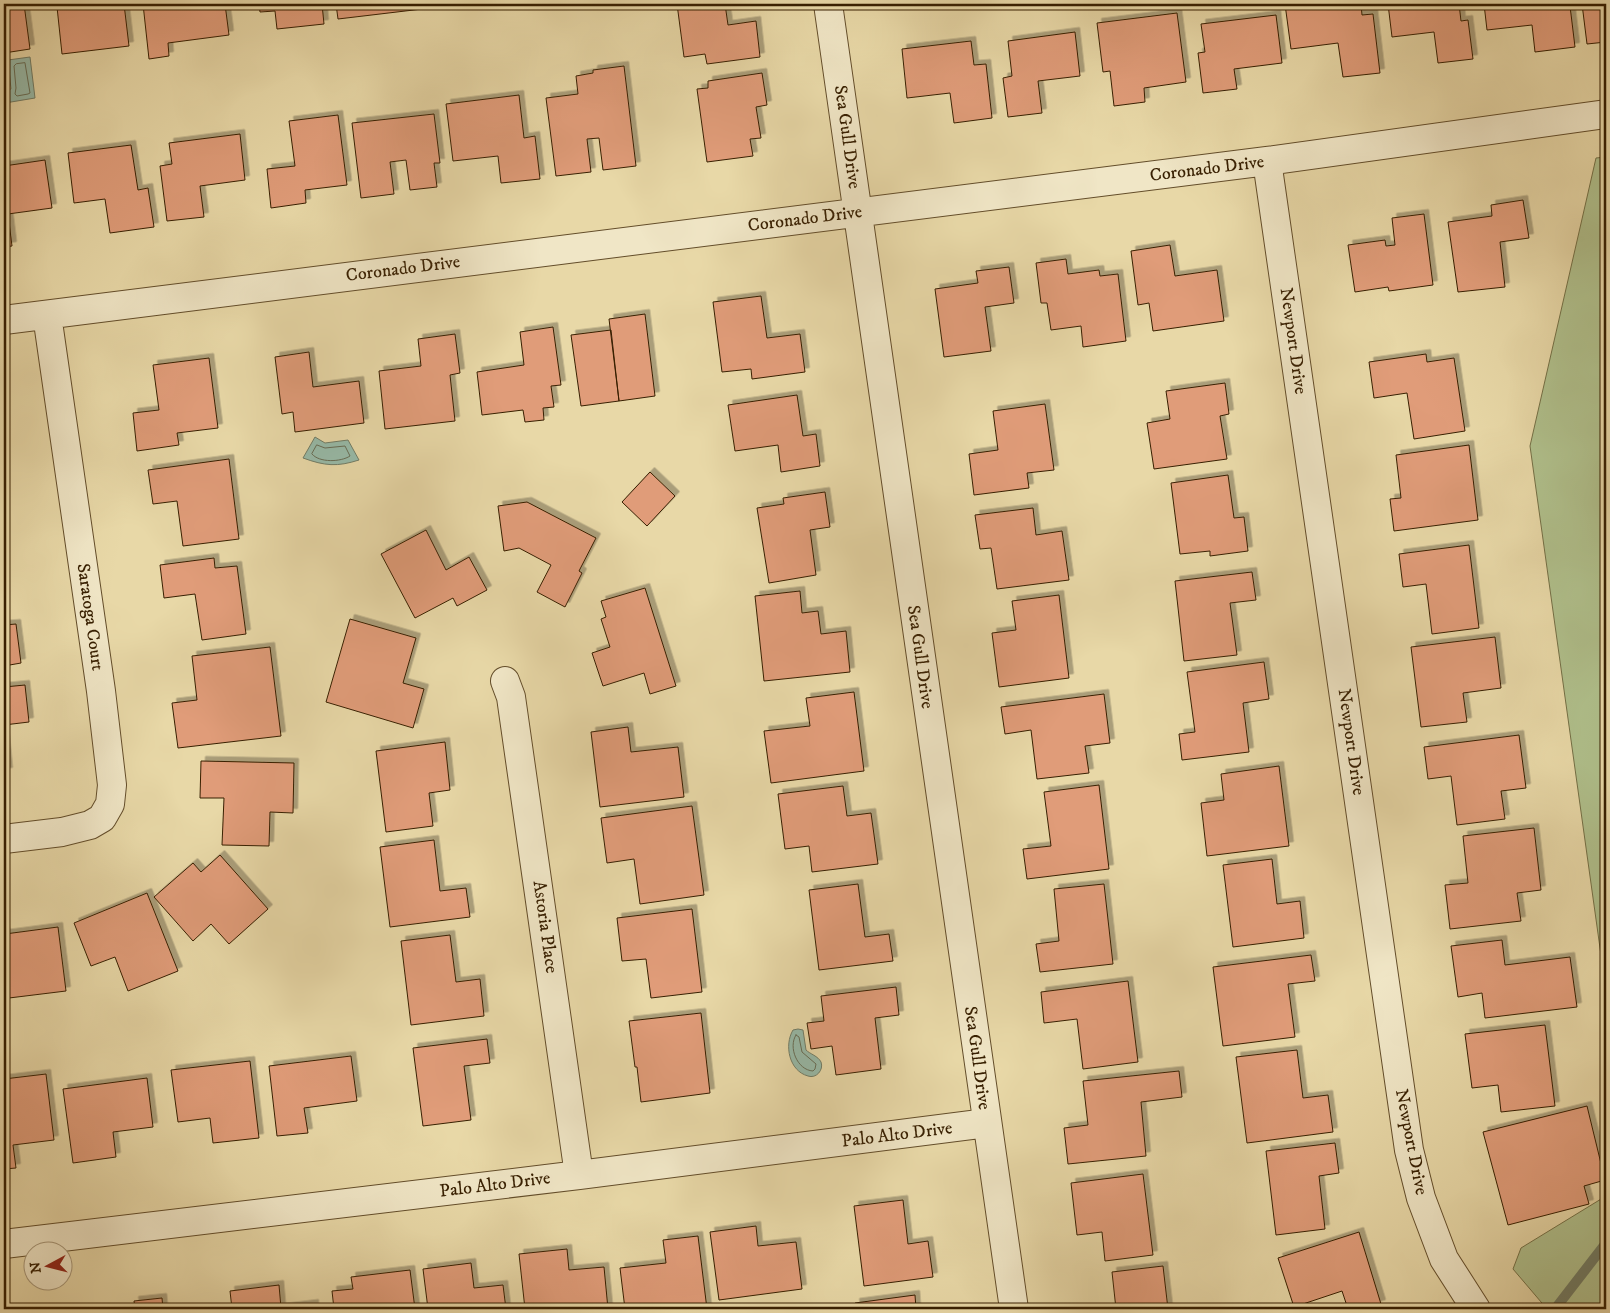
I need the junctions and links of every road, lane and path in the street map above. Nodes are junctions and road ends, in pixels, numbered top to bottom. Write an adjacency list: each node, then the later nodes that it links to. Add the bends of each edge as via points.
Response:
1 (828, 4): 4 (street, Sea Gull Drive)
2 (1606, 114): 3 (street, Coronado Drive)
3 (1268, 161): 4 (street, Coronado Drive); 13 (street, Newport Drive, via 1408,1150 1420,1198 1444,1259)
4 (857, 213): 5 (street, Coronado Drive); 9 (street, Sea Gull Drive)
5 (47, 315): 6 (street, Coronado Drive); 8 (street, Saratoga Court, via 112,785 110,804 102,818 90,825)
6 (4, 320)
7 (505, 681): 10 (street, Astoria Place, via 511,697)
8 (4, 839)
9 (986, 1123): 10 (street, Palo Alto Drive); 12 (street, Sea Gull Drive)
10 (579, 1175): 11 (street, Palo Alto Drive)
11 (4, 1244)
12 (1014, 1309)
13 (1476, 1309)

